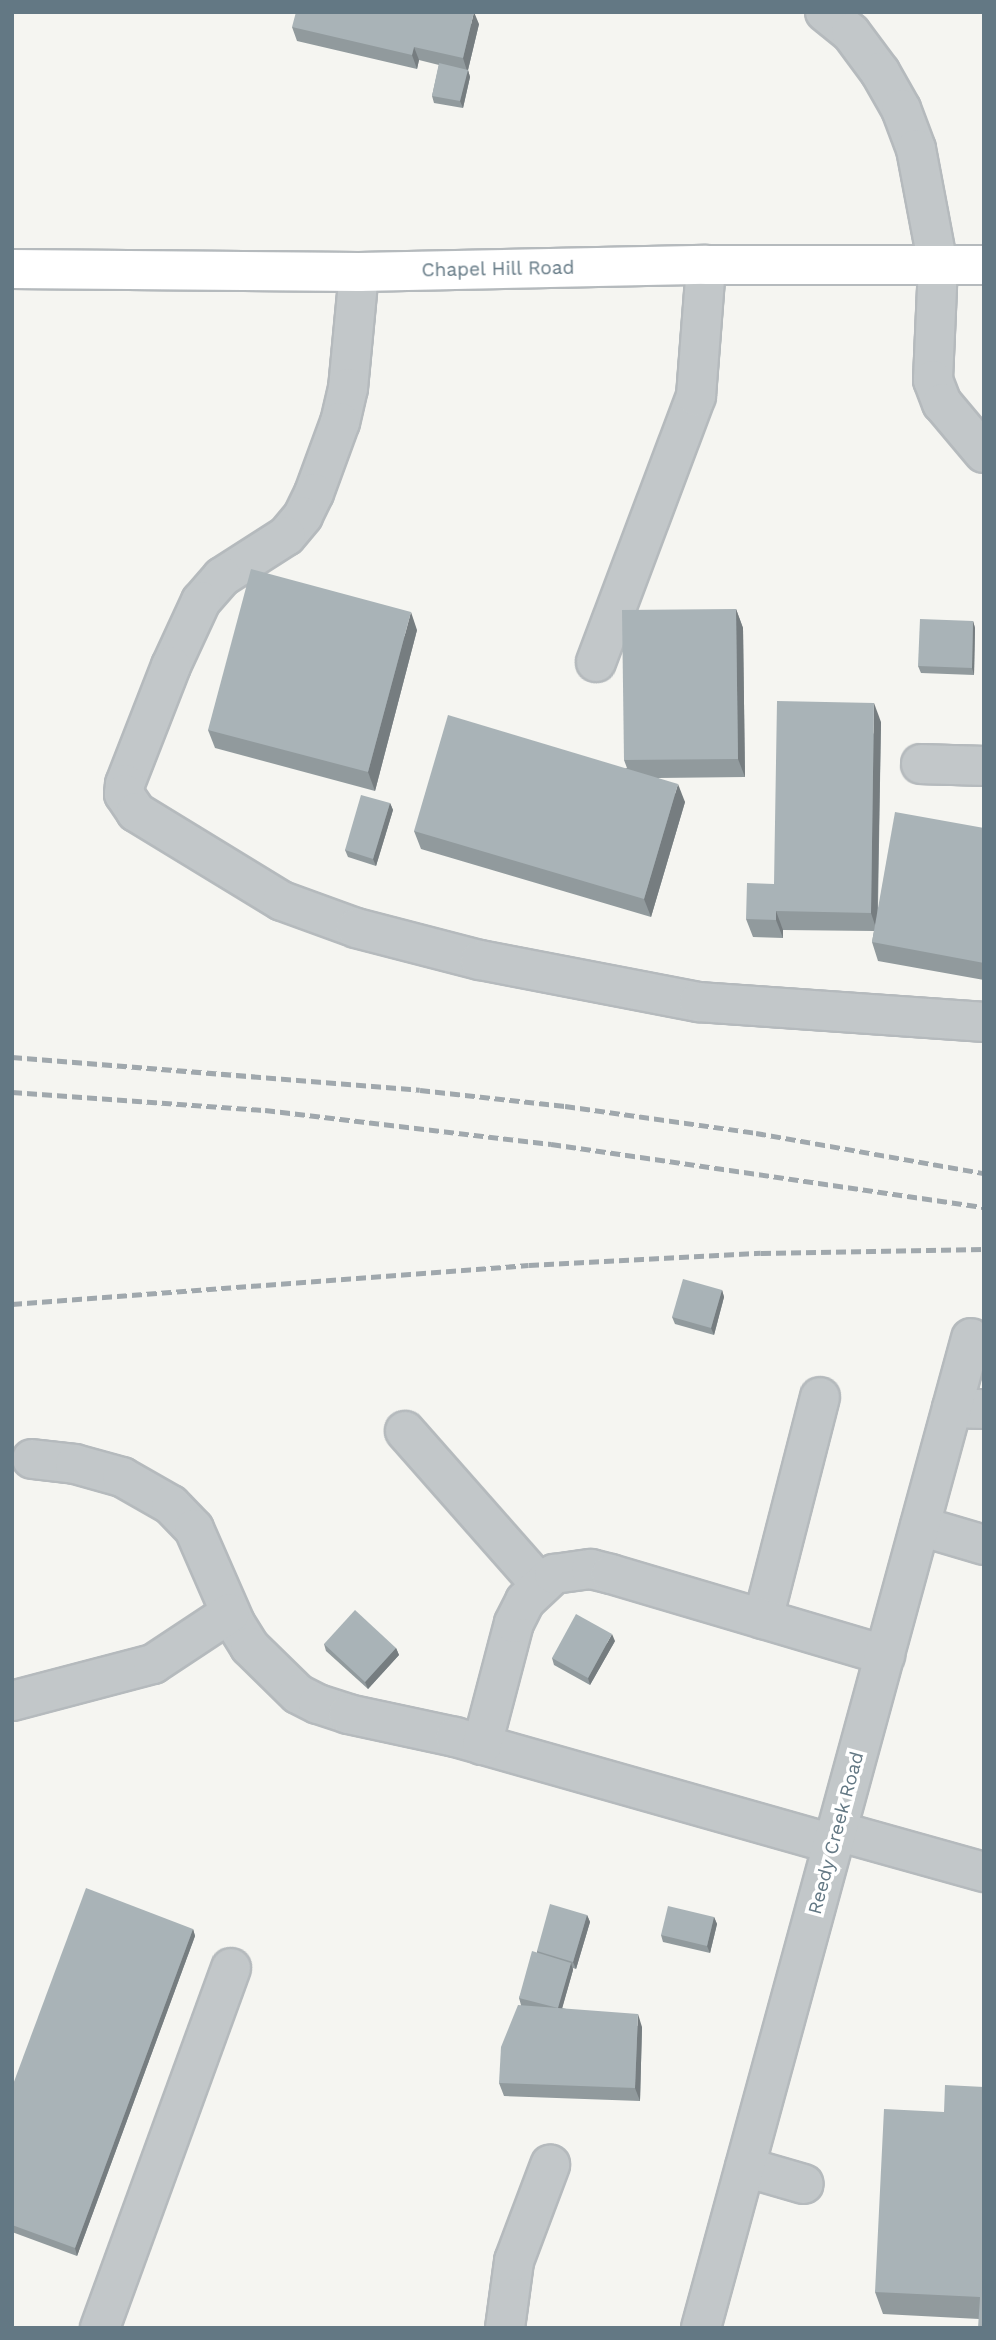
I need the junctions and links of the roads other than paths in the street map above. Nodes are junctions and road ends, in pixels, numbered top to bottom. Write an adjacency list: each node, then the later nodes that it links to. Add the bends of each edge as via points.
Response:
1 (825, 12): 3 (street, via 851,33 901,108 916,149)
2 (706, 265): 3 (main road, Chapel Hill Road); 6 (main road, Chapel Hill Road); 8 (street, via 696,396)
3 (938, 265): 4 (main road, Chapel Hill Road); 7 (street, via 933,380 942,404)
4 (984, 265)
5 (12, 269): 6 (main road, Chapel Hill Road)
6 (359, 272): 11 (street, via 348,388 314,493 286,536 222,577 201,601 170,666 125,784 124,794 136,811 282,901 356,929 455,954 699,1002)
7 (984, 453)
8 (596, 662)
9 (921, 764): 10 (street)
10 (984, 766)
11 (984, 1022)
12 (971, 1338): 14 (street, Reedy Creek Road)
13 (820, 1397): 21 (street)
14 (968, 1408): 17 (street, Reedy Creek Road)
15 (405, 1431): 19 (street)
16 (32, 1460): 20 (street, via 110,1473 171,1505 194,1529)
17 (920, 1526): 18 (street); 22 (street, Reedy Creek Road)
18 (984, 1545)
19 (540, 1584): 21 (street, via 554,1574 591,1569); 24 (street, via 514,1623)
20 (230, 1613): 23 (street, via 153,1664); 24 (street, via 250,1647 298,1694 348,1714)
21 (763, 1619): 22 (street)
22 (885, 1655): 25 (street, Reedy Creek Road)
23 (12, 1700)
24 (482, 1745): 25 (street)
25 (835, 1837): 26 (street); 29 (street, Reedy Creek Road)
26 (984, 1872)
27 (231, 1968): 31 (street)
28 (550, 2165): 32 (street, via 514,2261)
29 (745, 2167): 30 (street); 33 (street, Reedy Creek Road)
30 (804, 2184)
31 (100, 2328)
32 (505, 2328)
33 (701, 2328)

